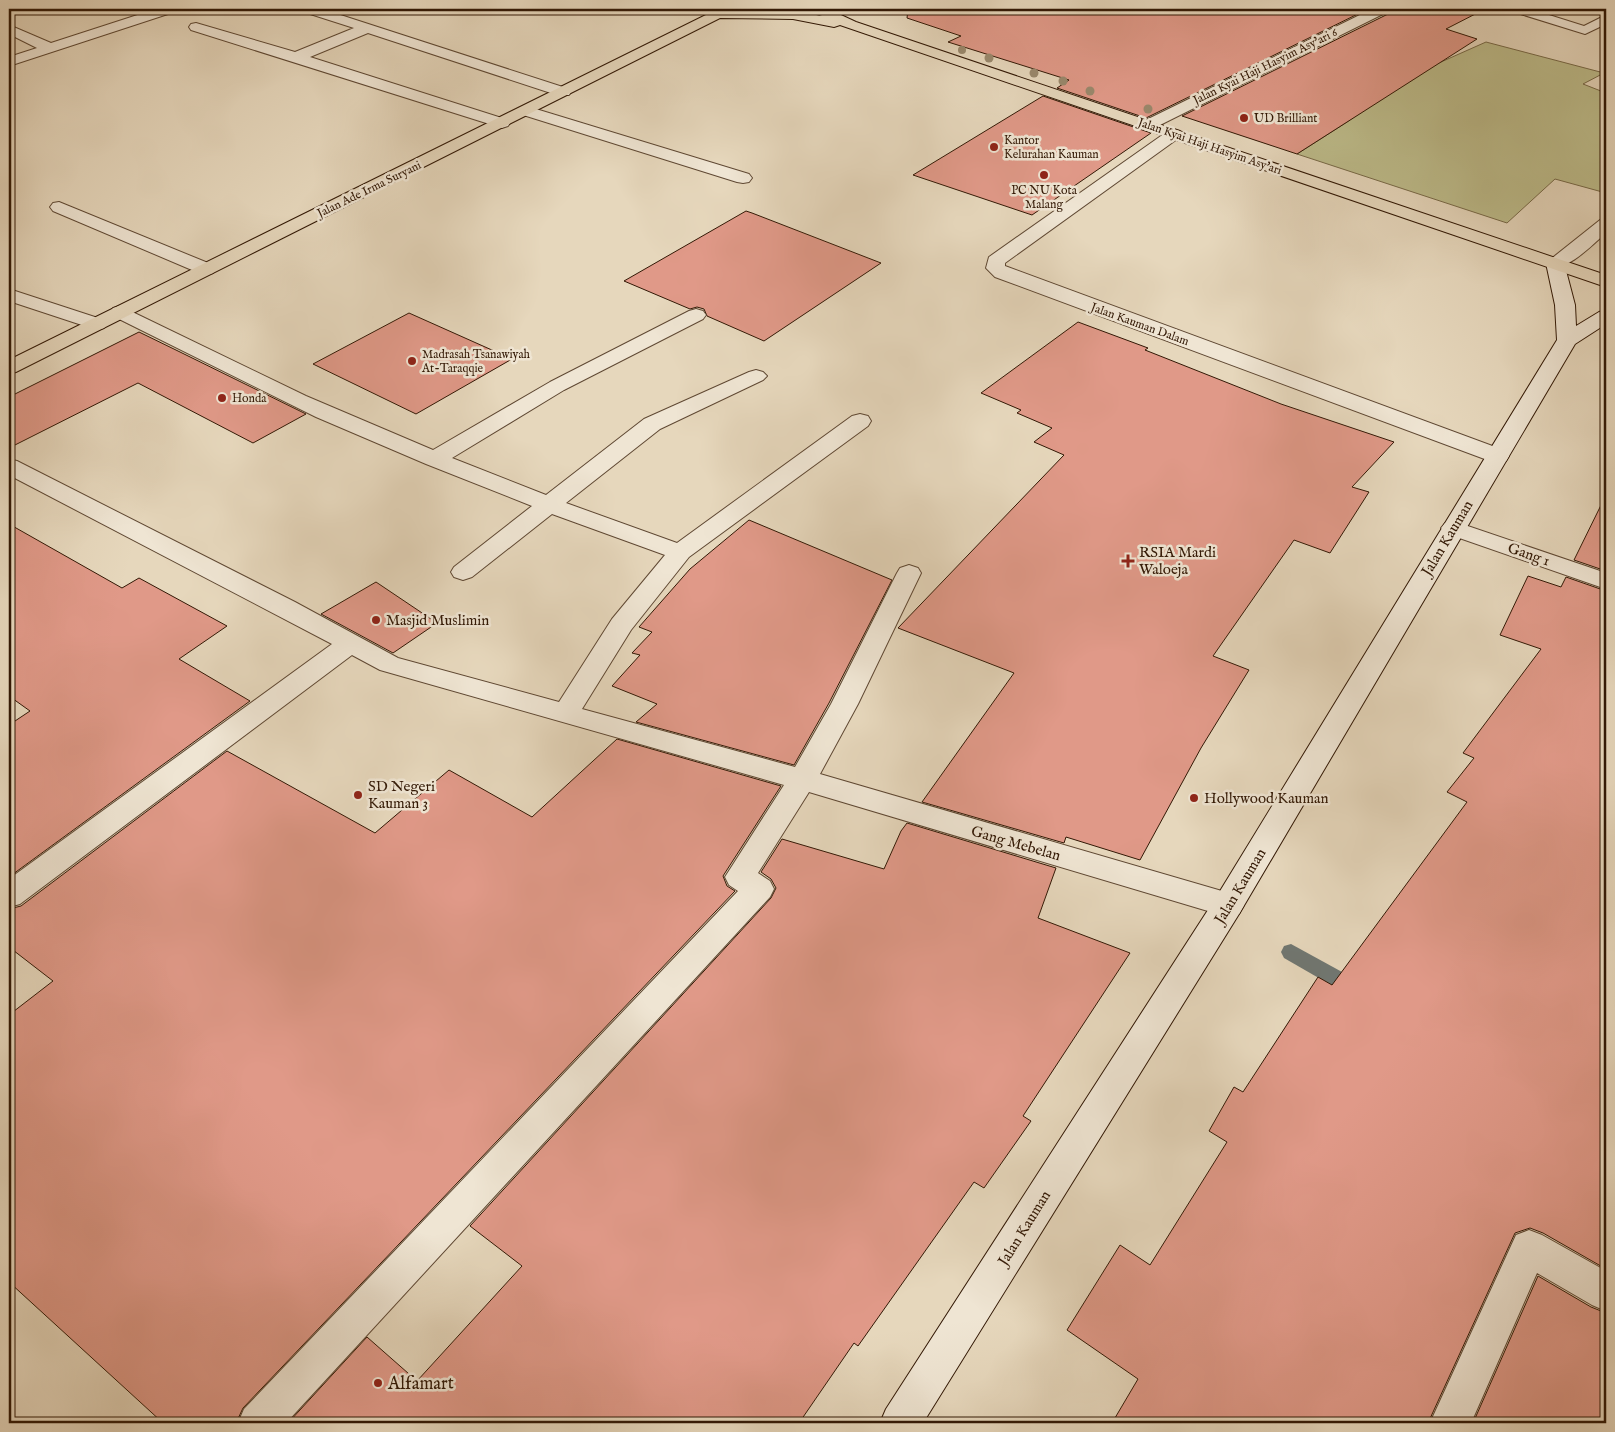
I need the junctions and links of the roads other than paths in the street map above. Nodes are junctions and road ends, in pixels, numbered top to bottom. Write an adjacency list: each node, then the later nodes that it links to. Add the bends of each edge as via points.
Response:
1 (168, 9): 14 (street)
2 (309, 9): 10 (street)
3 (816, 9): 8 (main road, Jalan Kyai Haji Hasyim Asy'ari)
4 (1382, 9): 20 (street, Jalan Kyai Haji Hasyim Asy'ari 6)
5 (1518, 9): 12 (lane)
6 (723, 12): 8 (main road, via 793,15); 17 (main road, Jalan Ade Irma Suryani)
7 (1606, 19): 12 (lane)
8 (851, 25): 20 (main road, Jalan Kyai Haji Hasyim Asy'ari)
9 (196, 27): 15 (street)
10 (368, 28): 15 (street); 17 (street)
11 (9, 29): 14 (street)
12 (1585, 30): 13 (lane)
13 (1606, 36)
14 (49, 48): 16 (street)
15 (296, 57): 19 (street)
16 (9, 62)
17 (563, 92): 18 (main road, Jalan Ade Irma Suryani)
18 (526, 111): 19 (main road, Jalan Ade Irma Suryani); 22 (street)
19 (502, 123): 26 (main road, Jalan Ade Irma Suryani)
20 (1148, 125): 21 (main road, Jalan Kyai Haji Hasyim Asy'ari)
21 (1174, 134): 25 (main road, Jalan Kyai Haji Hasyim Asy'ari); 37 (street, Jalan Kauman Dalam, via 996,261 995,268)
22 (743, 178)
23 (59, 207): 26 (street)
24 (1606, 224): 25 (street)
25 (1555, 263): 27 (main road, Jalan Kyai Haji Hasyim Asy'ari); 33 (street, via 1565,304)
26 (206, 269): 29 (main road, Jalan Ade Irma Suryani)
27 (1606, 280)
28 (9, 295): 32 (street)
29 (120, 312): 32 (main road, Jalan Ade Irma Suryani); 38 (street, via 322,411)
30 (696, 315): 38 (street, via 557,386)
31 (1606, 316): 33 (street, Jalan Kauman)
32 (97, 324): 34 (main road, Jalan Ade Irma Suryani)
33 (1567, 340): 37 (street, Jalan Kauman)
34 (9, 368)
35 (756, 376): 40 (street, via 652,424)
36 (860, 421): 42 (street)
37 (1498, 456): 41 (street, Jalan Kauman)
38 (434, 459): 40 (street)
39 (9, 466): 46 (street, Gang Mebelan)
40 (547, 505): 42 (street); 43 (street)
41 (1453, 528): 45 (street, Gang 1); 50 (street, Jalan Kauman)
42 (680, 552): 47 (street, via 621,625)
43 (463, 572)
44 (909, 573): 48 (street)
45 (1606, 581)
46 (350, 644): 47 (street, Gang Mebelan, via 389,664); 49 (street)
47 (565, 714): 48 (street, Gang Mebelan)
48 (803, 780): 50 (street, Gang Mebelan); 52 (street, via 740,877 759,889)
49 (9, 895)
50 (1228, 905): 53 (street, Jalan Kauman)
51 (1606, 1292): 54 (street, via 1529,1248)
52 (258, 1423)
53 (900, 1423)
54 (1450, 1423)

